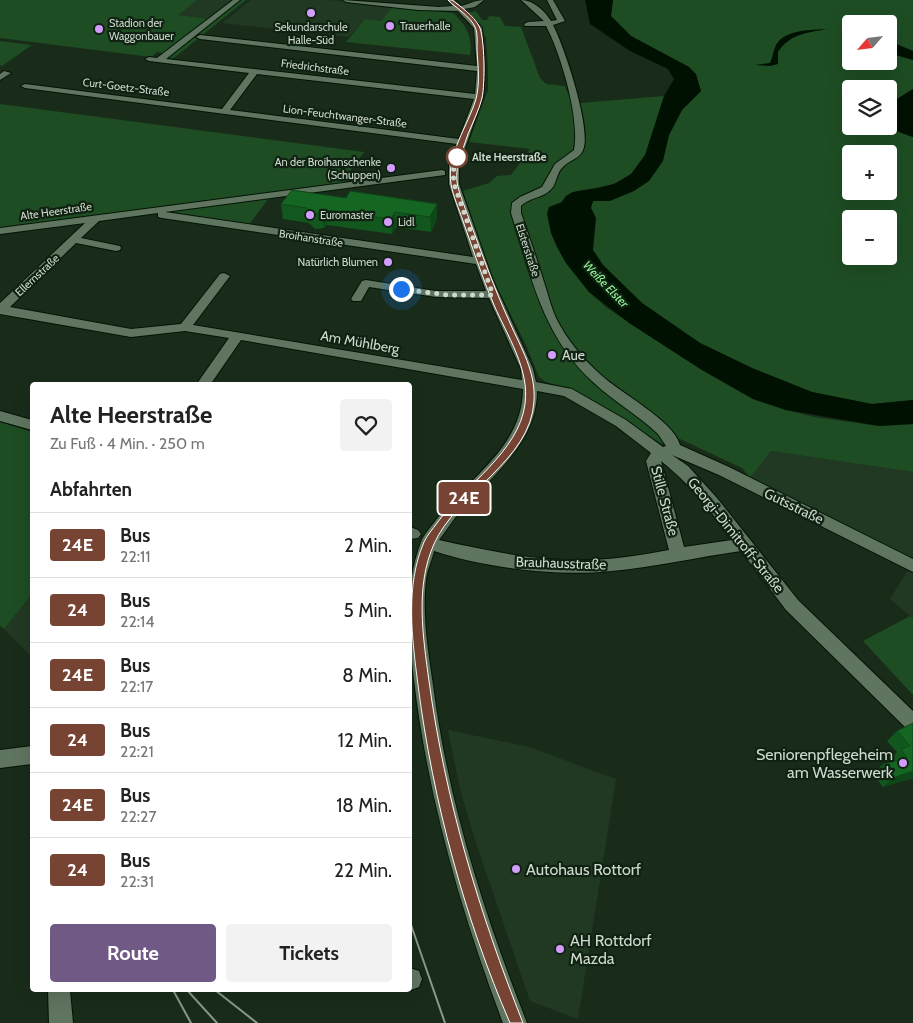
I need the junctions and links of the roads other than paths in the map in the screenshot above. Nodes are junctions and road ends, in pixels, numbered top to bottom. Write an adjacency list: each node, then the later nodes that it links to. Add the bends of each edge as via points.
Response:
1 (237, 0): 13 (street)
2 (247, 0): 11 (street)
3 (346, 0): 8 (street)
4 (450, 0): 8 (street)
5 (482, 0): 8 (street)
6 (524, 0): 10 (street, Elsterstraße)
7 (550, 0): 10 (street, via 561,21)
8 (460, 9): 15 (street, via 478,28)
9 (528, 24): 10 (street)
10 (549, 24): 38 (street, Elsterstraße, via 568,75 581,144 575,155 560,163 546,189 516,205 518,220 550,316 560,335 597,379 663,431 672,442)
11 (200, 37): 14 (street); 15 (street)
12 (149, 58): 13 (street, Friedrichstraße)
13 (159, 60): 14 (street, Friedrichstraße)
14 (172, 62): 16 (street, Friedrichstraße)
15 (481, 69): 18 (street)
16 (255, 71): 18 (street, Friedrichstraße); 19 (street)
17 (25, 86): 19 (street, Curt-Goetz-Straße)
18 (479, 97): 20 (street)
19 (225, 110): 20 (street, Lion-Feuchtwanger-Straße)
20 (462, 142): 27 (street, via 454,165 454,184)
21 (442, 172): 22 (street, Alte Heerstraße)
22 (143, 212): 23 (street, Alte Heerstraße); 27 (street, Broihanstraße)
23 (96, 218): 24 (street, Alte Heerstraße); 25 (street, Ellernstraße)
24 (0, 231)
25 (74, 240): 26 (street); 31 (street, Ellernstraße)
26 (116, 248)
27 (480, 261): 29 (street)
28 (224, 276): 32 (street)
29 (493, 295): 30 (street, via 436,294 366,283); 35 (street, via 527,370)
30 (357, 299)
31 (1, 310): 32 (street, Am Mühlberg, via 131,333)
32 (185, 327): 33 (street, Am Mühlberg)
33 (238, 335): 34 (street); 35 (street, Am Mühlberg)
34 (205, 382)
35 (530, 387): 38 (street, Georgi-Dimitroff-Straße, via 566,392); 43 (street, via 530,405 517,440 451,512 429,542 423,558 418,578 416,615)
36 (0, 416): 37 (street)
37 (30, 424)
38 (668, 451): 39 (street, Georgi-Dimitroff-Straße); 41 (street, Stille Straße, via 656,457 653,466); 42 (street, Gutsstraße, via 724,471)
39 (744, 544): 41 (street, Brauhausstraße); 44 (street, Georgi-Dimitroff-Straße, via 792,605)
40 (439, 546): 41 (street, Brauhausstraße, via 503,560 578,566 612,565)
41 (678, 553)
42 (913, 566)
43 (417, 692): 49 (street, via 470,897)
44 (913, 723)
45 (30, 755): 46 (street)
46 (0, 759)
47 (59, 992): 48 (street)
48 (61, 1023)
49 (515, 1023)

